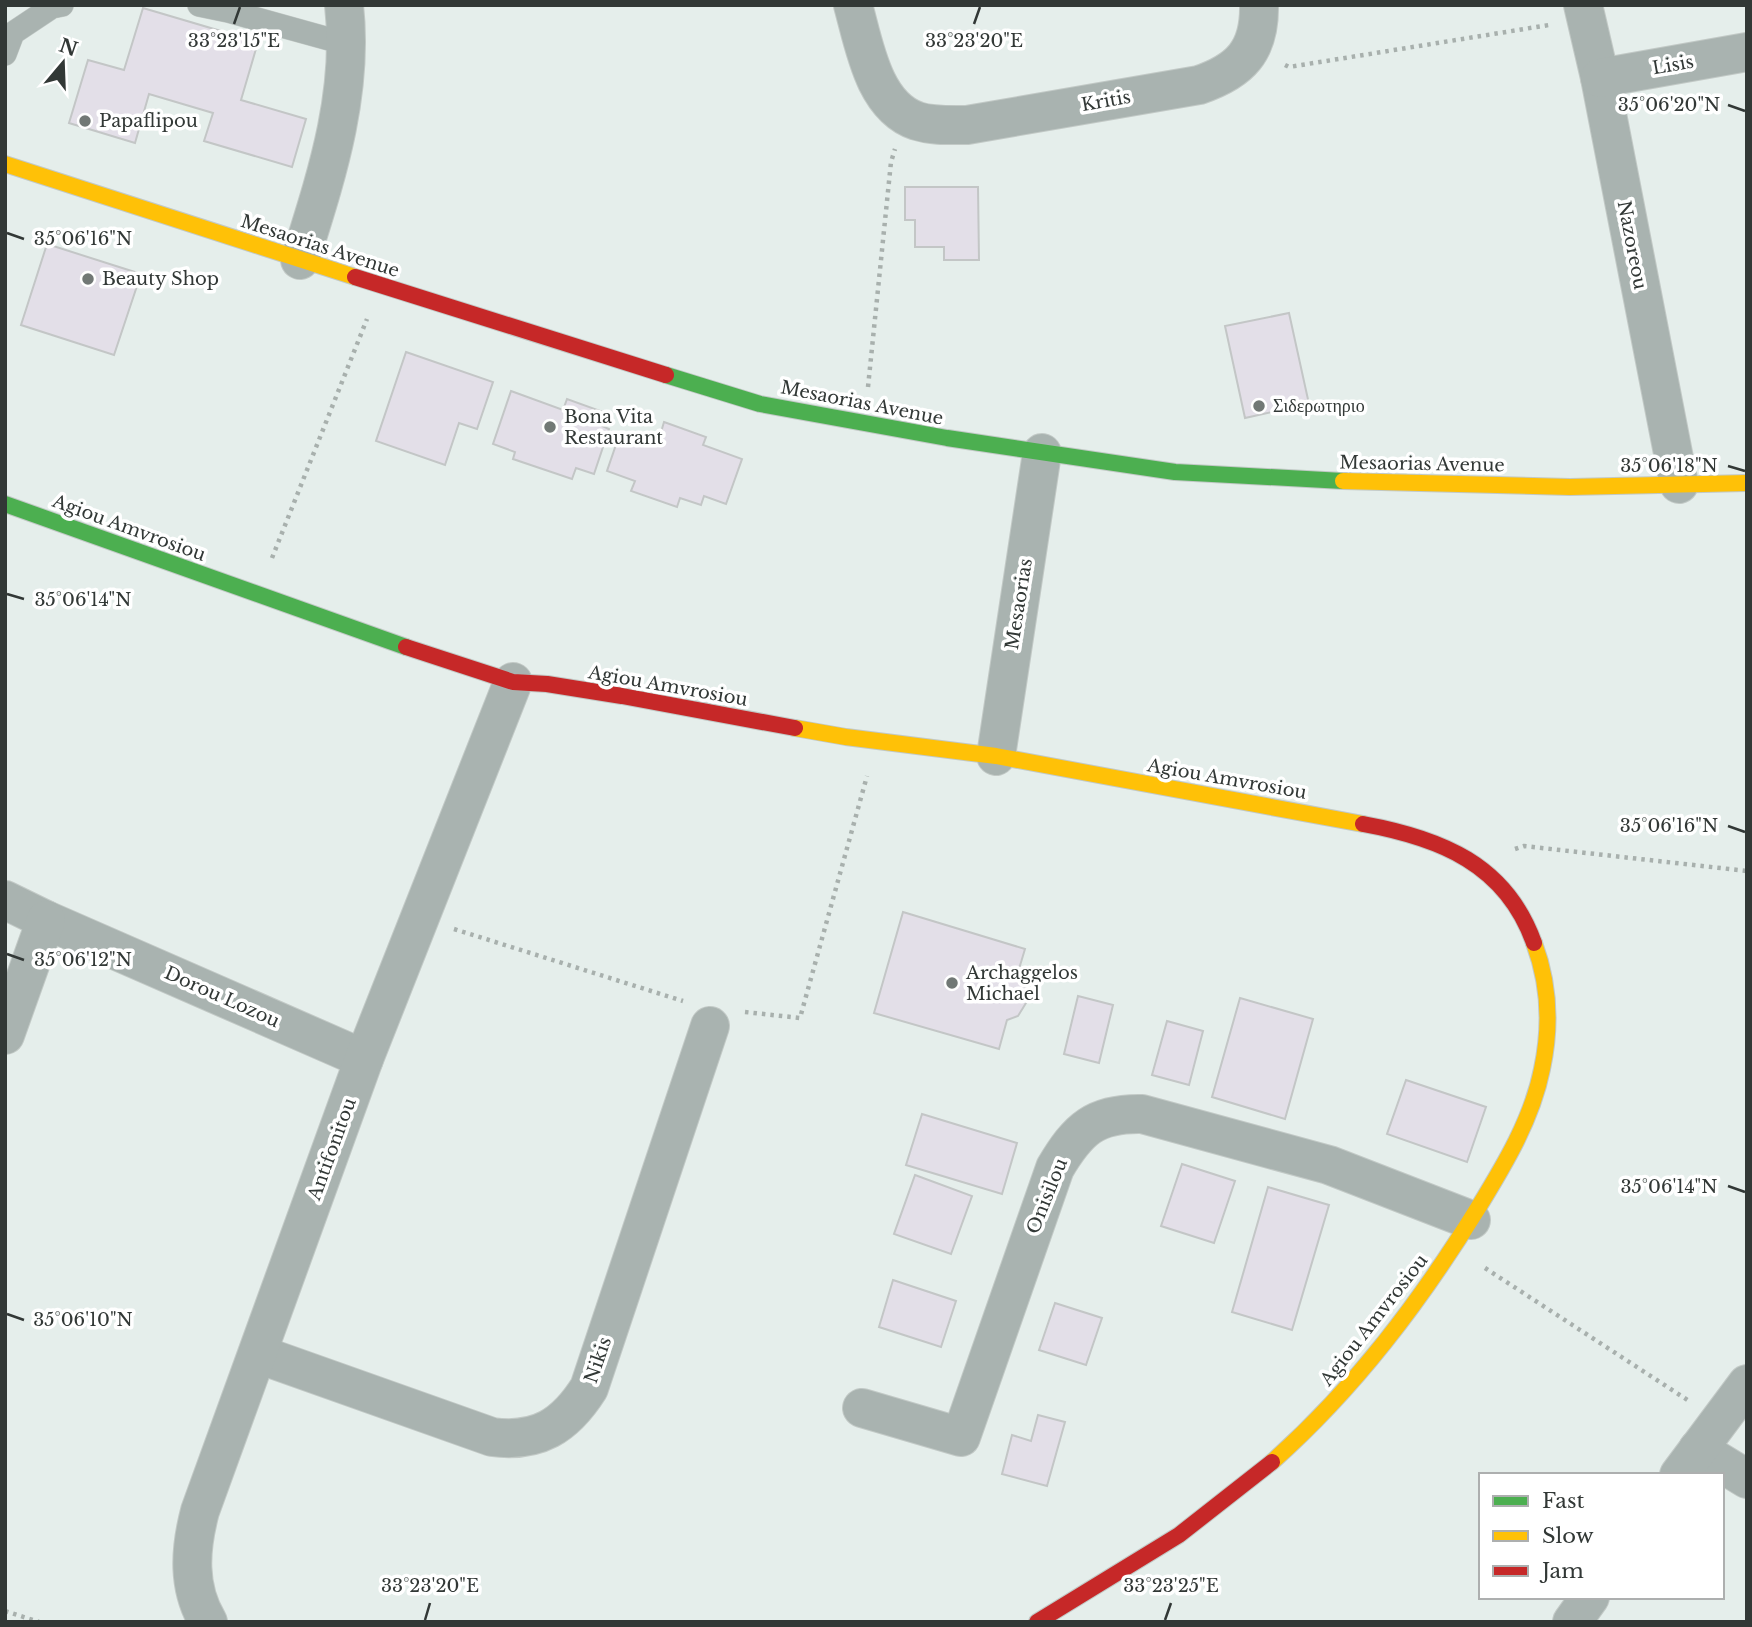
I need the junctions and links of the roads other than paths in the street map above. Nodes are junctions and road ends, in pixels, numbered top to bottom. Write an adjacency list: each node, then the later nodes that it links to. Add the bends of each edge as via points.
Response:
1 (62, 5): 9 (lane, via 13,33)
2 (199, 5): 7 (lane)
3 (344, 5): 7 (street)
4 (853, 5): 5 (street, Kritis, via 874,76 894,105 906,116 928,123 967,125 1199,85 1232,70 1248,54 1258,28)
5 (1259, 5)
6 (1585, 12): 10 (street, Nazoreou)
7 (347, 44): 12 (street, via 337,133)
8 (1747, 52): 10 (street, Lisis)
9 (5, 54)
10 (1600, 78): 15 (street, Nazoreou)
11 (5, 163): 12 (street, Mesaorias Avenue)
12 (300, 260): 13 (street, Mesaorias Avenue, via 760,404)
13 (1042, 453): 15 (street, Mesaorias Avenue, via 1175,472 1292,480); 18 (street, Mesaorias)
14 (1747, 483): 15 (street, Mesaorias Avenue)
15 (1679, 484)
16 (5, 504): 17 (street, Agiou Amvrosiou)
17 (513, 682): 18 (street, Agiou Amvrosiou); 23 (street, Antifonitou)
18 (996, 756): 24 (street, Agiou Amvrosiou, via 1403,831 1454,851 1481,869 1517,906 1531,932 1547,985 1549,1019 1532,1104 1516,1142)
19 (5, 900): 20 (street, Dorou Lozou)
20 (46, 920): 22 (street); 23 (street, Dorou Lozou)
21 (727, 1019): 25 (street, Nikis, via 589,1388 562,1422 523,1438 492,1437)
22 (5, 1035)
23 (364, 1059): 25 (street, Antifonitou)
24 (1462, 1234): 27 (street, Onisilou, via 1398,1191 1316,1162 1142,1114 1109,1116 1078,1134 1055,1168 961,1437); 32 (street, Agiou Amvrosiou, via 1369,1362 1332,1405 1273,1460 1175,1538)
25 (258, 1354): 31 (street, Antifonitou, via 194,1535 192,1578)
26 (1747, 1384): 28 (street)
27 (862, 1408)
28 (1699, 1448): 29 (street)
29 (1747, 1479)
30 (1589, 1599): 33 (street)
31 (208, 1622)
32 (1037, 1622)
33 (1572, 1622)

